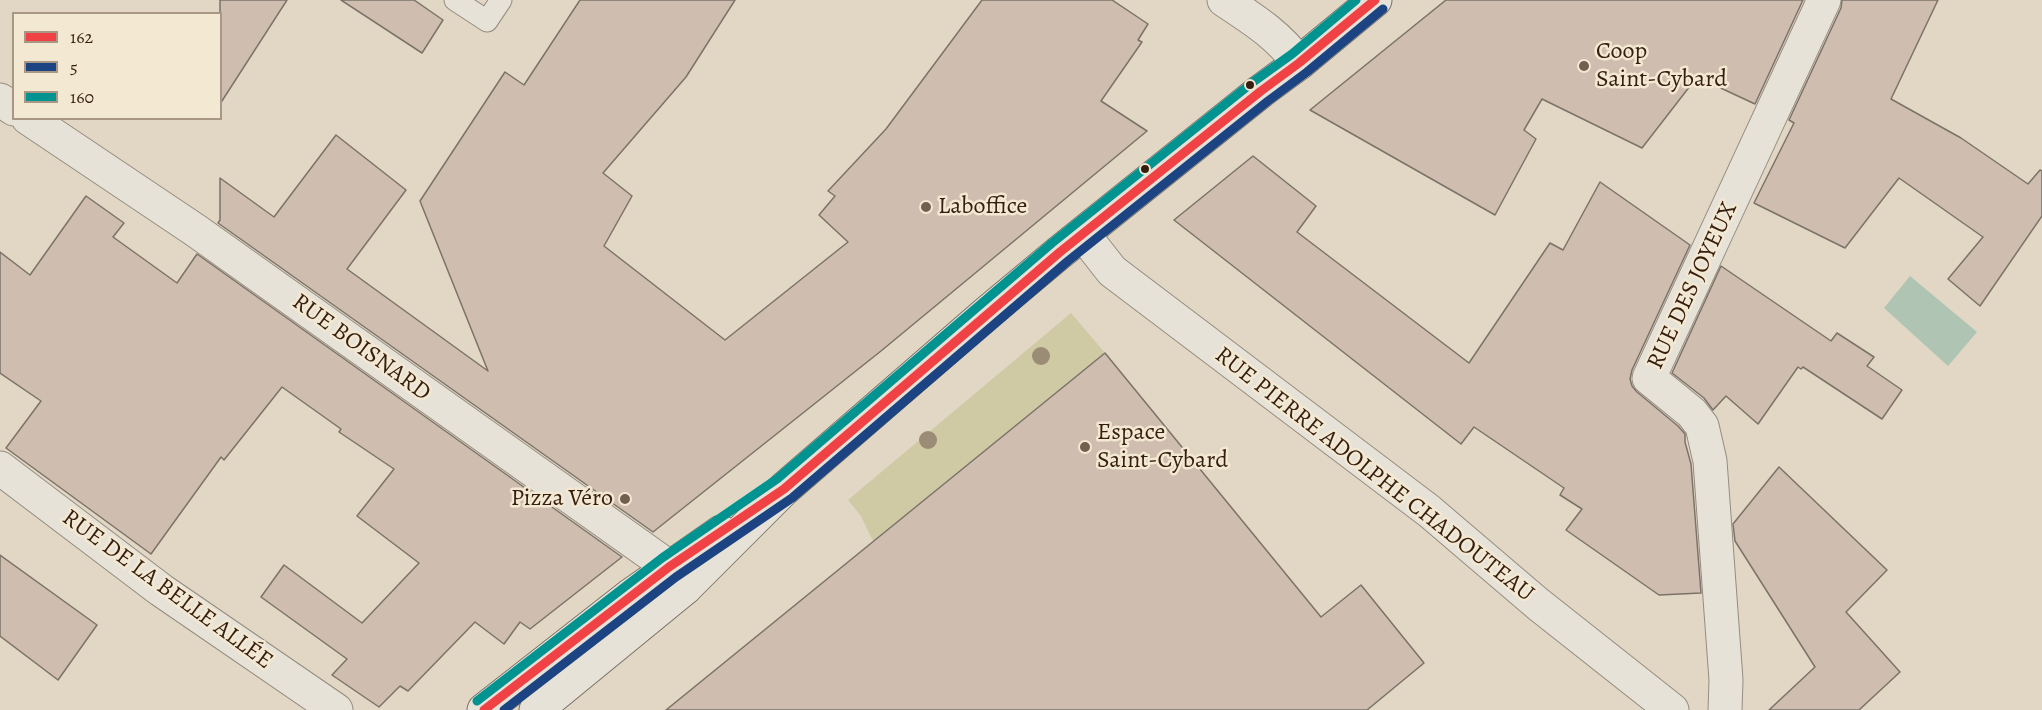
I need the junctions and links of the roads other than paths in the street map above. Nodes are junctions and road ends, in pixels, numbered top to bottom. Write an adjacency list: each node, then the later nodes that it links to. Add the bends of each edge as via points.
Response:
1 (455, 0): 2 (lane, via 487,21)
2 (501, 0)
3 (1224, 0): 6 (street, via 1273,34)
4 (1375, 0): 6 (street)
5 (1824, 0): 15 (street, RUE DES JOYEUX, via 1649,378 1702,426 1710,461)
6 (1299, 63): 8 (street)
7 (31, 120): 10 (street, RUE BOISNARD, via 195,230)
8 (1083, 234): 10 (street); 14 (street, RUE PIERRE ADOLPHE CHADOUTEAU, via 1112,271 1428,511)
9 (0, 468): 11 (street, RUE DE LA BELLE ALLÉE, via 161,590)
10 (677, 577): 12 (street); 13 (street)
11 (336, 710)
12 (484, 710)
13 (536, 710)
14 (1672, 710)
15 (1725, 710)

